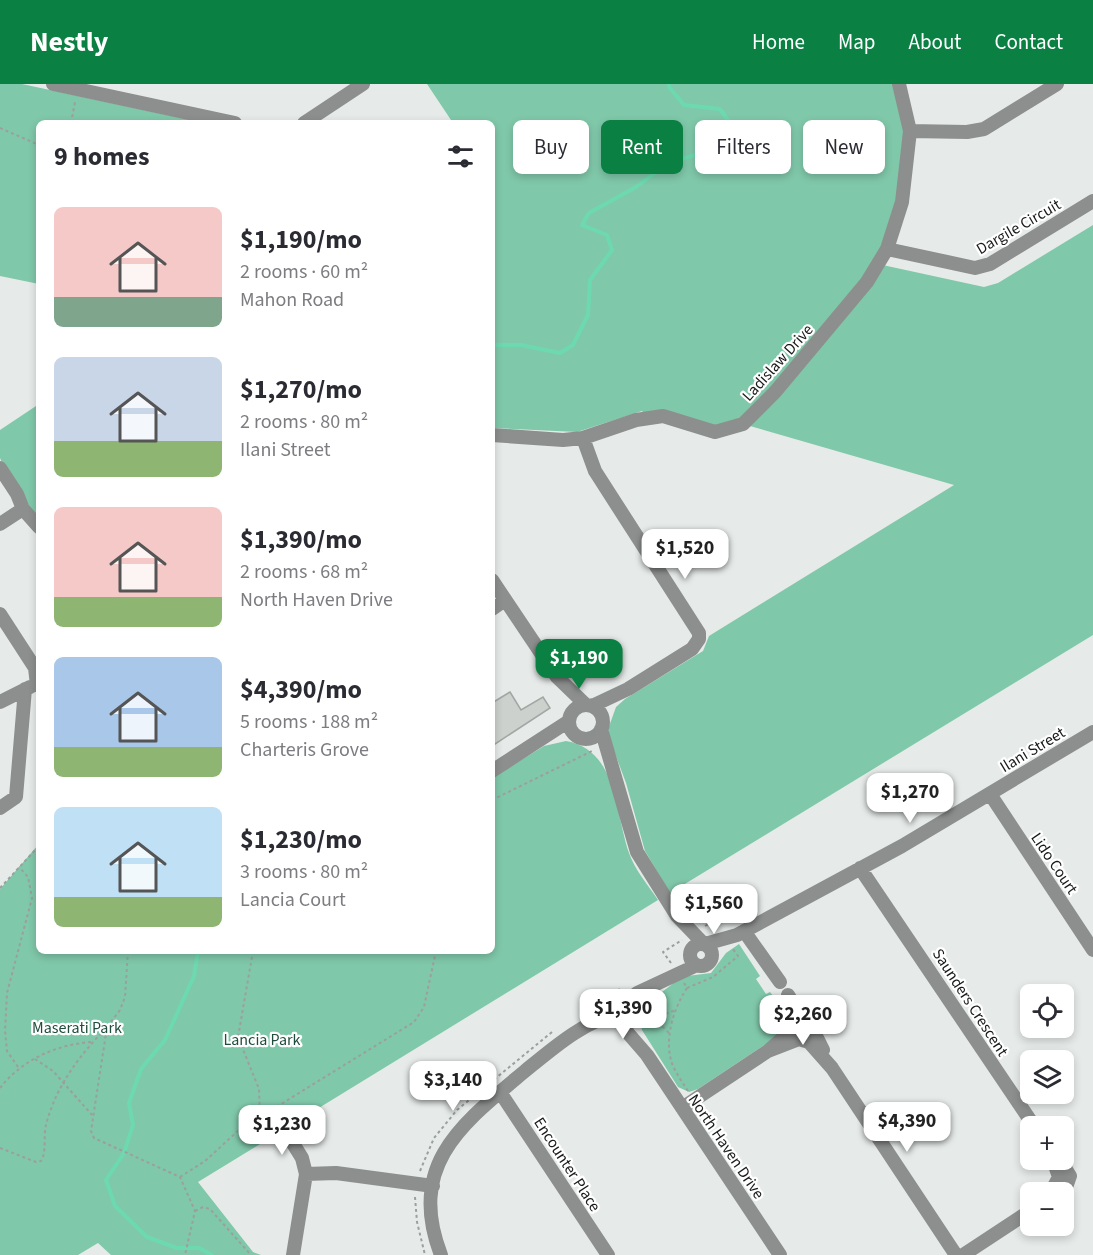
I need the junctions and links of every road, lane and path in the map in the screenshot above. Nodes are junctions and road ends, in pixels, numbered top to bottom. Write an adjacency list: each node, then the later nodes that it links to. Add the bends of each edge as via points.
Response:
1 (53, 84): 5 (street)
2 (363, 84): 9 (street)
3 (899, 84): 11 (street, Ladislaw Drive)
4 (1057, 84): 11 (street, via 984,129)
5 (78, 89): 6 (street); 7 (path)
6 (117, 91): 8 (street)
7 (72, 120)
8 (224, 120)
9 (309, 120)
10 (0, 128): 12 (path)
11 (910, 131): 14 (street, Ladislaw Drive, via 902,202)
12 (36, 144)
13 (1093, 201): 14 (street, Dargile Circuit, via 990,264 975,268)
14 (887, 249): 16 (street, Ladislaw Drive, via 867,282 775,393 743,424 715,432 663,416 636,420)
15 (495, 435): 16 (street, Ladislaw Drive)
16 (584, 438): 27 (street, via 591,465 699,633 692,649)
17 (0, 468): 18 (street)
18 (23, 509): 19 (street); 20 (street)
19 (0, 524)
20 (36, 524)
21 (495, 585): 22 (street)
22 (505, 600): 23 (street); 25 (street)
23 (495, 607)
24 (0, 614): 26 (street, via 35,668)
25 (556, 677): 29 (street); 31 (street)
26 (33, 686): 28 (street); 38 (street, via 16,797)
27 (628, 689): 29 (street); 30 (street)
28 (0, 702)
29 (589, 705): 30 (street, via 600,711); 31 (street, via 577,707)
30 (602, 724): 31 (street, via 594,737); 34 (street)
31 (575, 727): 33 (street); 35 (street)
32 (1093, 732): 36 (street, Ilani Street)
33 (595, 749): 34 (street); 37 (path)
34 (611, 764): 44 (street, via 637,852 677,916)
35 (495, 769)
36 (990, 794): 40 (street, Ilani Street); 45 (street, Lido Court)
37 (495, 799)
38 (0, 808)
39 (36, 849): 41 (path)
40 (865, 866): 43 (street, Ilani Street); 72 (street, Saunders Crescent)
41 (19, 867): 42 (path); 64 (path, via 28,877 32,898 9,984 4,1031 7,1051)
42 (0, 888)
43 (734, 937): 44 (street, Ilani Street); 44 (path, via 714,921); 50 (street, Ilani Street); 52 (street); 53 (path, via 738,956 713,977)
44 (697, 940): 49 (street, Ilani Street); 50 (street, via 711,948); 51 (path, via 663,952)
45 (1093, 950)
46 (128, 954): 58 (path, via 124,1003)
47 (252, 954): 73 (path, via 238,1037 259,1089)
48 (435, 954): 73 (path, via 424,1006 414,1022)
49 (692, 958): 50 (street, via 705,966); 51 (street)
50 (713, 958)
51 (676, 972): 53 (path); 56 (street, via 654,985)
52 (780, 982)
53 (687, 988): 55 (path)
54 (788, 995): 59 (street, via 798,1011)
55 (676, 1010): 57 (path); 60 (path)
56 (628, 1014): 57 (path); 68 (street, via 587,1027 543,1056); 70 (street, North Haven Drive, via 647,1055)
57 (654, 1018): 60 (path)
58 (107, 1027): 61 (path); 71 (path)
59 (802, 1029): 62 (street, via 792,1030); 65 (street, via 817,1038)
60 (669, 1034): 69 (path, via 673,1066)
61 (93, 1042): 63 (path, via 64,1046); 66 (path)
62 (768, 1051): 65 (street, via 804,1040); 69 (street)
63 (35, 1059): 64 (path); 66 (path)
64 (18, 1067): 67 (path)
65 (832, 1068): 89 (street)
66 (63, 1082): 71 (path); 77 (path, via 45,1128 41,1161)
67 (0, 1088)
68 (500, 1092): 80 (street, via 474,1113 452,1139); 87 (street, Encounter Place)
69 (695, 1100): 70 (street)
70 (682, 1108): 88 (street, North Haven Drive)
71 (93, 1116): 79 (path, via 92,1135 100,1141)
72 (1027, 1116)
73 (260, 1118): 74 (path)
74 (253, 1121): 76 (path); 79 (path, via 206,1161)
75 (284, 1129): 78 (street, via 302,1158)
76 (269, 1137)
77 (0, 1148)
78 (306, 1174): 80 (street, via 336,1173); 85 (street)
79 (180, 1177): 81 (path)
80 (433, 1186): 86 (street, via 433,1229)
81 (195, 1212): 83 (path); 84 (path, via 203,1207 210,1209)
82 (1020, 1218): 90 (street)
83 (184, 1255)
84 (251, 1255)
85 (293, 1255)
86 (441, 1255)
87 (608, 1255)
88 (780, 1255)
89 (956, 1255)
90 (963, 1255)

